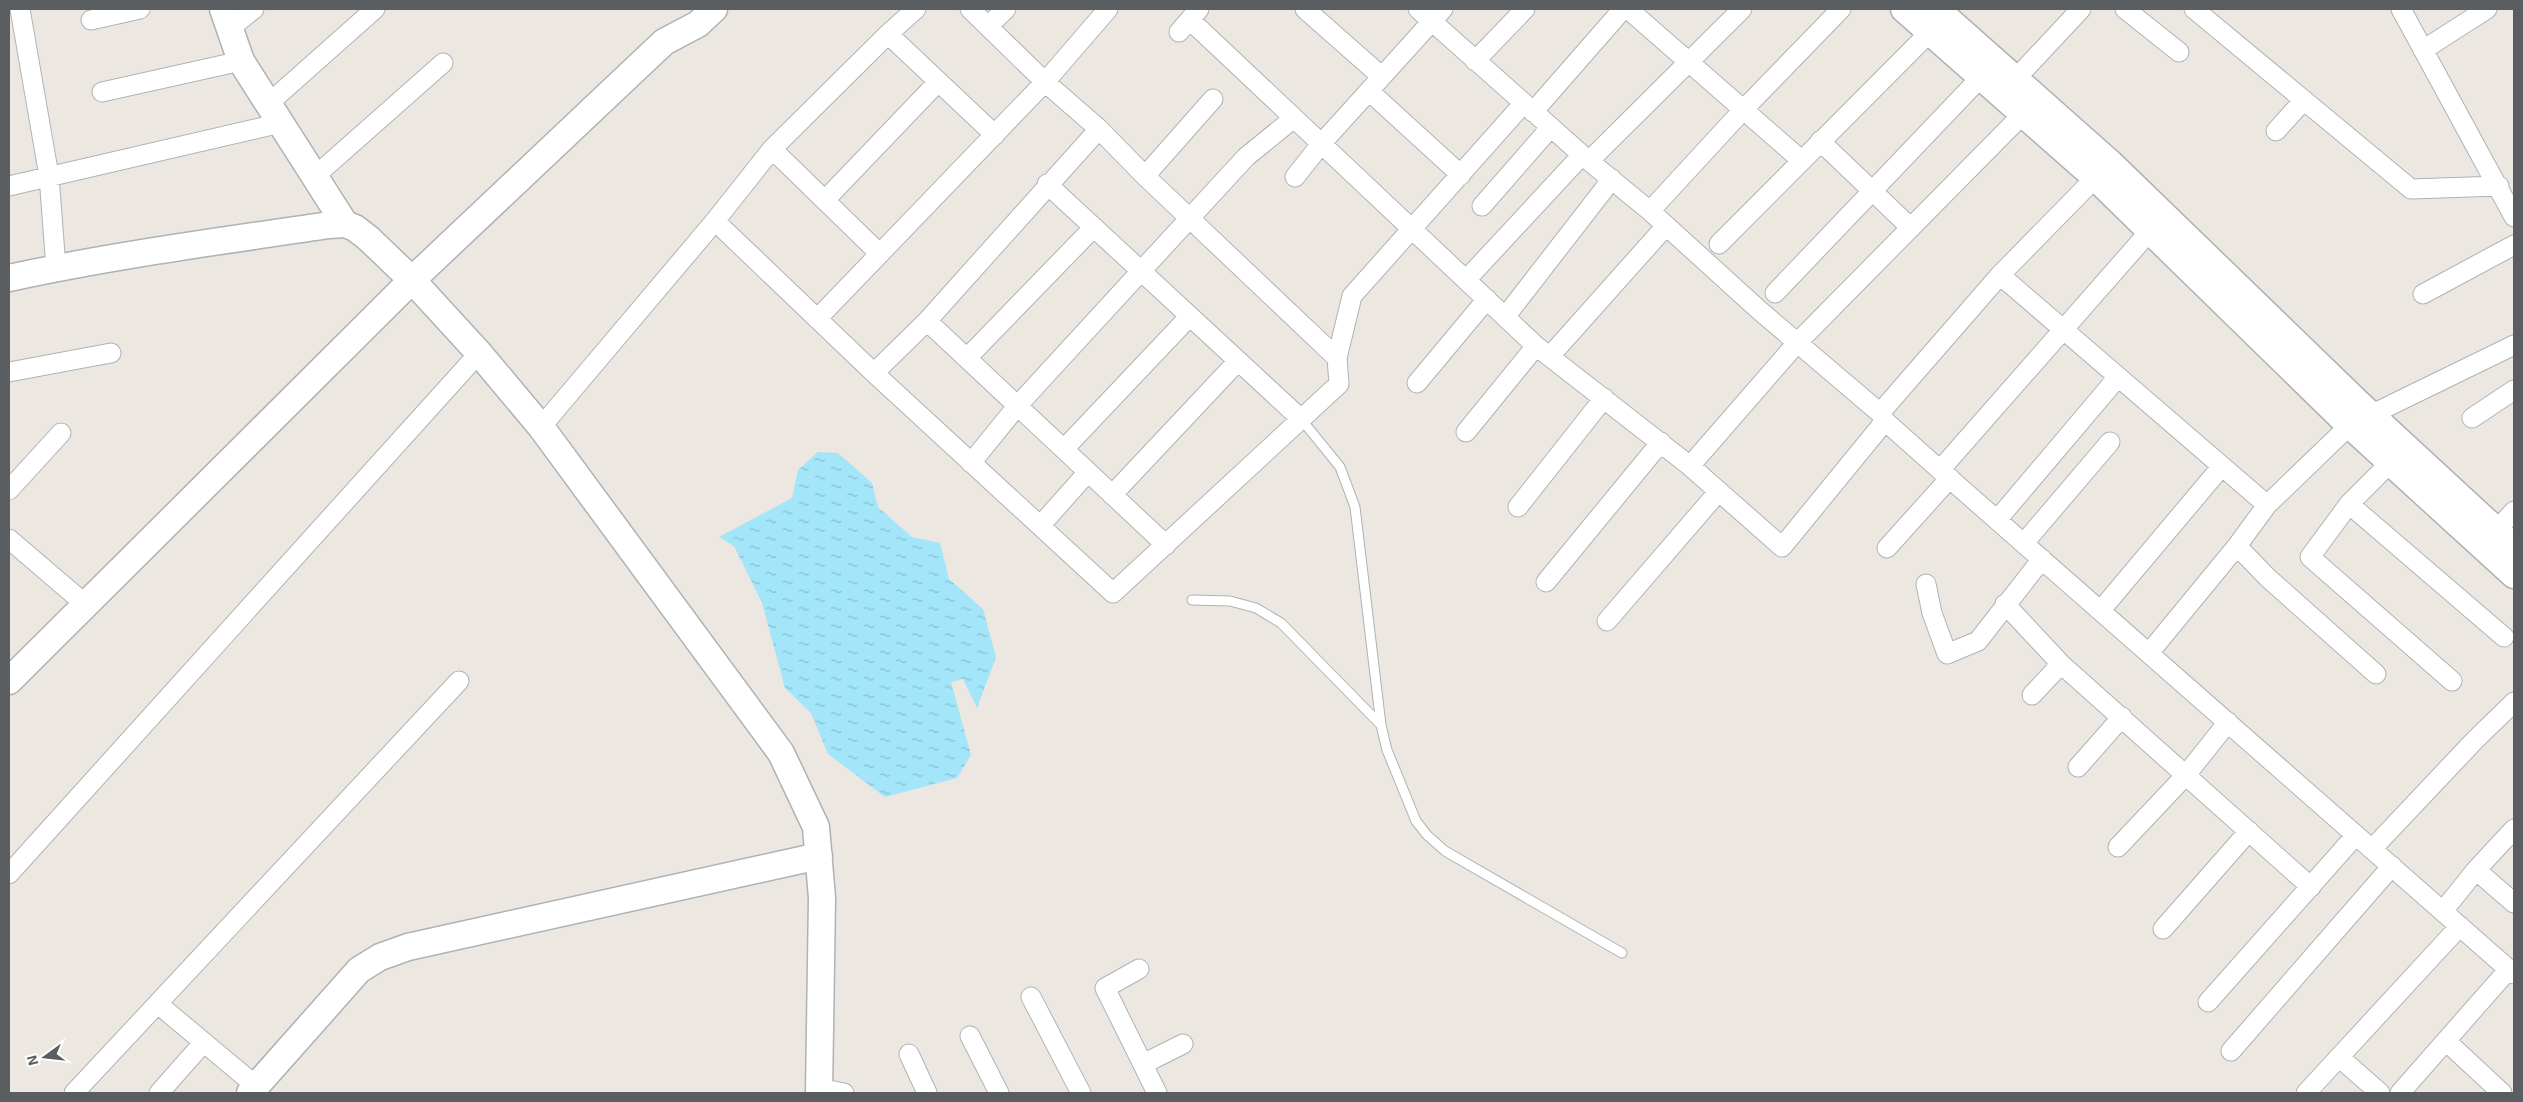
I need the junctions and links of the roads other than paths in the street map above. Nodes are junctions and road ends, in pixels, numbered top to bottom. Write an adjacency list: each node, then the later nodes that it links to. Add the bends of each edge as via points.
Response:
1 (20, 9): 61 (street)
2 (140, 9): 25 (street)
3 (254, 9): 24 (street)
4 (375, 9): 47 (street)
5 (916, 9): 29 (street)
6 (970, 9): 28 (street)
7 (1006, 9): 28 (street)
8 (1108, 9): 39 (street)
9 (1305, 9): 36 (street)
10 (1418, 9): 23 (street)
11 (1525, 9): 32 (street)
12 (1623, 9): 45 (street)
13 (1628, 9): 35 (street)
14 (1742, 9): 35 (street)
15 (1841, 9): 46 (street)
16 (1904, 9): 27 (street)
17 (2081, 9): 40 (street)
18 (2125, 9): 31 (street)
19 (2194, 9): 44 (street)
20 (2401, 9): 30 (street)
21 (2487, 9): 30 (street)
22 (698, 12): 89 (street)
23 (1438, 15): 32 (street); 36 (street)
24 (226, 18): 33 (street)
25 (90, 20)
26 (1189, 20): 49 (street)
27 (1933, 21): 37 (street); 40 (street); 54 (street)
28 (988, 26): 39 (street)
29 (888, 34): 38 (street); 56 (street)
30 (2423, 50): 68 (street)
31 (2179, 52)
32 (1475, 61): 45 (street)
33 (241, 62): 42 (street); 47 (street)
34 (443, 63): 63 (street)
35 (1689, 63): 46 (street); 57 (street)
36 (1381, 76): 41 (street)
37 (1982, 76): 40 (street); 69 (street)
38 (938, 82): 53 (street); 70 (street)
39 (1045, 82): 51 (street); 53 (street)
40 (2009, 86): 48 (street); 59 (street)
41 (1369, 91): 55 (street); 60 (street)
42 (102, 92)
43 (1213, 99): 62 (street)
44 (2304, 100): 52 (street); 68 (street, via 2411,189)
45 (1529, 107): 50 (street); 60 (street)
46 (1743, 110): 58 (street); 72 (street)
47 (275, 113): 61 (street); 63 (street)
48 (2024, 113): 59 (street); 79 (street)
49 (1294, 118): 55 (street); 74 (street, via 1246,157)
50 (1551, 127): 57 (street); 71 (street)
51 (1099, 129): 62 (street); 66 (street)
52 (2276, 131)
53 (995, 135): 84 (street)
54 (1820, 142): 58 (street); 69 (street)
55 (1321, 144): 64 (street); 80 (street)
56 (772, 150): 70 (street); 75 (street)
57 (1585, 158): 65 (street); 90 (street)
58 (1801, 160): 82 (street)
59 (2103, 171): 81 (street); 87 (street); 117 (street)
60 (1461, 175): 80 (street)
61 (49, 176): 67 (street); 85 (street)
62 (1145, 176): 74 (street)
63 (314, 177): 76 (street)
64 (1295, 177)
65 (1612, 179): 72 (street); 95 (street)
66 (1047, 184): 78 (street); 97 (street)
67 (9, 186)
68 (2499, 186): 73 (street)
69 (1872, 191): 79 (street); 91 (street)
70 (824, 200): 84 (street)
71 (1482, 206)
72 (1650, 211): 77 (street)
73 (2514, 217)
74 (1191, 218): 86 (street); 105 (street)
75 (714, 221): 96 (street); 118 (street)
76 (345, 224): 85 (street); 89 (street, via 368,238)
77 (1666, 226): 99 (street); 101 (street)
78 (1094, 227): 86 (street); 104 (street)
79 (1911, 228): 99 (street)
80 (1412, 230): 90 (street); 105 (street, via 1352,296)
81 (2149, 232): 98 (street); 117 (street)
82 (1719, 244)
83 (2514, 245): 92 (street)
84 (880, 254): 96 (street)
85 (56, 268): 88 (street)
86 (1142, 270): 94 (street); 113 (street)
87 (2000, 275): 98 (street); 114 (street)
88 (9, 278)
89 (412, 280): 103 (street); 150 (street)
90 (1466, 280): 93 (street)
91 (1774, 293)
92 (2423, 294)
93 (1487, 299): 95 (street); 110 (street)
94 (1190, 316): 106 (street); 123 (street)
95 (1505, 317): 101 (street)
96 (817, 319): 108 (street)
97 (927, 321): 104 (street); 108 (street)
98 (2062, 329): 109 (street); 129 (street)
99 (1797, 343): 114 (street); 126 (street)
100 (2514, 345): 117 (street)
101 (1543, 351): 112 (street); 119 (street)
102 (111, 353): 107 (street)
103 (479, 353): 118 (street); 176 (street)
104 (967, 358): 113 (street)
105 (1337, 358): 116 (street, via 1339,384)
106 (1238, 361): 116 (street); 132 (street)
107 (9, 372)
108 (874, 373): 124 (street)
109 (2118, 377): 127 (street); 137 (street)
110 (1417, 383)
111 (2514, 390): 115 (street)
112 (1604, 398): 121 (street); 135 (street)
113 (1018, 405): 123 (street); 124 (street)
114 (1883, 417): 129 (street); 131 (street, via 1782,546)
115 (2472, 418)
116 (1301, 419): 142 (street); 165 (lane, via 1340,467 1355,507)
117 (2360, 420): 125 (street); 134 (street); 140 (street)
118 (541, 427): 173 (street, via 781,753 816,827)
119 (1466, 432)
120 (62, 433): 130 (street)
121 (1661, 442): 126 (street); 147 (street)
122 (2110, 442): 141 (street)
123 (1064, 449): 128 (street)
124 (971, 463): 138 (street)
125 (2390, 463): 133 (street); 146 (street)
126 (1690, 466): 131 (street)
127 (2222, 466): 134 (street); 152 (street)
128 (1088, 472): 132 (street); 138 (street)
129 (1945, 474): 137 (street); 144 (street)
130 (9, 490)
131 (1720, 491): 153 (street)
132 (1112, 495): 142 (street)
133 (2349, 504): 154 (street); 160 (street, via 2310,557)
134 (2267, 505): 143 (street)
135 (1518, 507)
136 (2514, 511): 140 (street)
137 (1997, 520): 141 (street)
138 (1040, 526): 142 (street, via 1113,593)
139 (9, 539): 150 (street)
140 (2505, 539)
141 (2024, 543): 145 (street)
142 (1166, 545)
143 (2237, 546): 155 (street); 157 (street, via 2268,578)
144 (1887, 548)
145 (2042, 559): 151 (street); 152 (street)
146 (2514, 575)
147 (1546, 582)
148 (1926, 584): 151 (street, via 1932,613 1947,654 1978,641)
149 (1192, 600): 165 (lane, via 1230,601 1256,608 1281,623)
150 (85, 604): 158 (street)
151 (2006, 604): 156 (street)
152 (2101, 610): 155 (street)
153 (1607, 621)
154 (2504, 637)
155 (2150, 653): 164 (street)
156 (2061, 664): 161 (street); 163 (street)
157 (2376, 674)
158 (9, 681)
159 (459, 681): 187 (street)
160 (2452, 681)
161 (2032, 694)
162 (2514, 702): 172 (street)
163 (2122, 718): 166 (street); 167 (street)
164 (2228, 722): 167 (street); 170 (street)
165 (1382, 725): 182 (lane, via 1394,770 1416,821 1427,835 1446,851)
166 (2078, 767)
167 (2186, 775): 169 (street); 171 (street)
168 (2514, 829): 175 (street)
169 (2249, 831): 177 (street); 181 (street)
170 (2356, 835): 172 (street); 177 (street)
171 (2118, 847)
172 (2372, 849): 174 (street)
173 (819, 856): 196 (street, via 408,947 380,957 359,970); 197 (street)
174 (2392, 866): 179 (street); 192 (street)
175 (2476, 870): 178 (street); 179 (street)
176 (9, 874)
177 (2311, 887): 186 (street)
178 (2514, 903)
179 (2443, 911): 180 (street)
180 (2460, 926): 184 (street); 194 (street)
181 (2162, 929)
182 (1622, 953)
183 (1139, 969): 195 (street, via 1104,988)
184 (2512, 972): 189 (street)
185 (1031, 996): 202 (street)
186 (2208, 1002)
187 (158, 1004): 190 (street); 198 (street)
188 (970, 1036): 201 (street)
189 (2446, 1041): 206 (street); 207 (street)
190 (204, 1042): 196 (street); 199 (street)
191 (1183, 1044): 195 (street)
192 (2231, 1051)
193 (909, 1054): 200 (street)
194 (2339, 1057): 204 (street); 205 (street)
195 (1143, 1064): 203 (street)
196 (252, 1091)
197 (827, 1091)
198 (74, 1093)
199 (159, 1093)
200 (927, 1093)
201 (1000, 1093)
202 (1081, 1093)
203 (1157, 1093)
204 (2306, 1093)
205 (2380, 1093)
206 (2400, 1093)
207 (2502, 1093)

